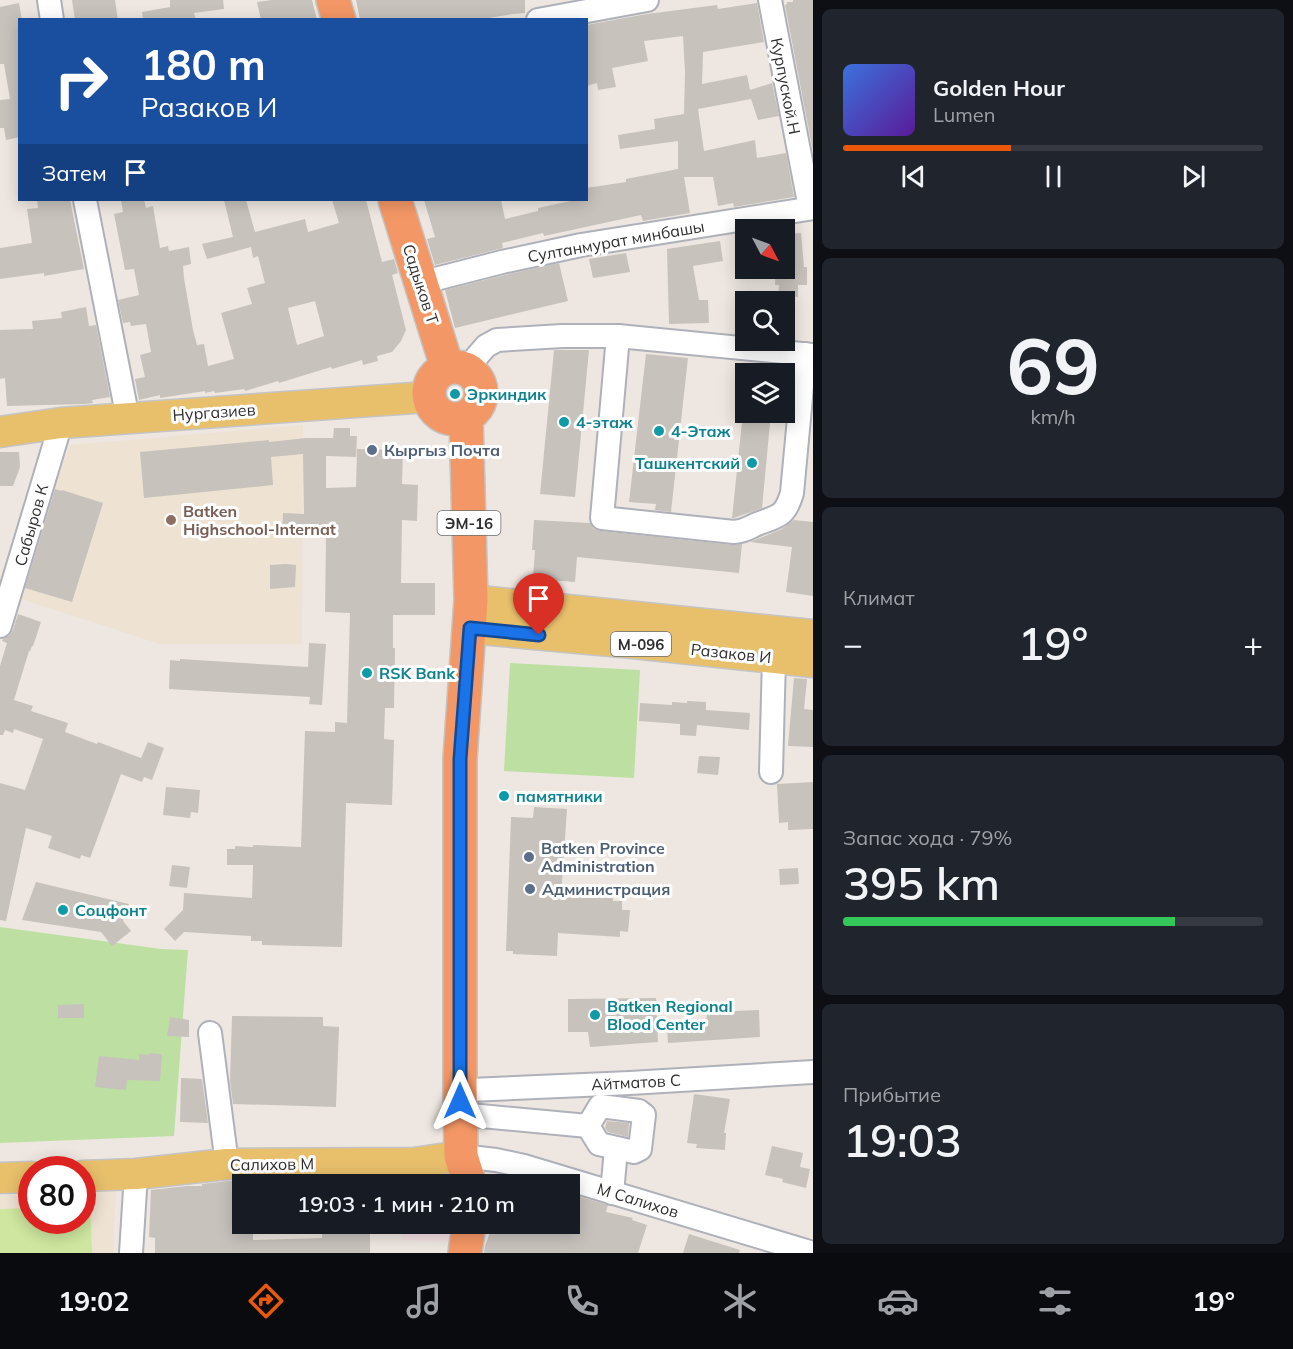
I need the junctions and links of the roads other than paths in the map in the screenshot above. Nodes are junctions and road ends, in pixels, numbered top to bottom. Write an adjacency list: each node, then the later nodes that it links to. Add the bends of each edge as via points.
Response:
1 (49, 0): 6 (street)
2 (333, 0): 7 (highway)
3 (646, 0): 5 (street)
4 (770, 0): 10 (street, Курпуской.Н)
5 (543, 12)
6 (52, 18)
7 (338, 18)
8 (85, 201): 17 (street)
9 (394, 201): 11 (highway, Садыков Т)
10 (812, 208): 11 (street, Султанмурат минбашы, via 581,245)
11 (420, 283): 14 (highway, Садыков Т, via 444,357)
12 (618, 336): 13 (street); 13 (street, via 602,518 734,532 775,519 790,502); 14 (street, via 497,340)
13 (809, 354)
14 (458, 368): 15 (highway, via 442,369 432,380); 16 (highway, via 474,373 481,389 478,405)
15 (428, 397): 16 (highway, via 441,415); 17 (main road, Нургазиев)
16 (466, 417): 20 (highway, ЭМ-16)
17 (128, 419): 18 (main road, Нургазиев)
18 (61, 423): 19 (main road, Нургазиев); 21 (street, Сабыров К)
19 (0, 432)
20 (470, 614): 22 (main road, Разаков И / М-096); 23 (main road, Разаков И / М-096, via 633,643); 29 (highway, ЭМ-16, via 460,759)
21 (0, 626)
22 (813, 635)
23 (774, 658): 24 (main road, Разаков И / М-096); 25 (street)
24 (813, 662)
25 (771, 772)
26 (210, 1033): 33 (street)
27 (813, 1072): 28 (street, Айтматов С)
28 (630, 1083): 29 (street, Айтматов С, via 470,1090); 30 (street)
29 (460, 1101): 31 (street); 34 (highway, ЭМ-16)
30 (624, 1109): 31 (street, via 600,1106); 32 (street, via 644,1115 640,1149)
31 (588, 1126): 32 (street, via 599,1144)
32 (616, 1149): 39 (street)
33 (227, 1164): 34 (main road, Салихов М, via 414,1163); 35 (main road, Салихов М)
34 (465, 1171): 39 (street, М Салихов, via 496,1160)
35 (136, 1174): 36 (main road, Салихов М); 41 (street)
36 (96, 1175)
37 (18, 1177): 38 (main road)
38 (0, 1178)
39 (612, 1193): 43 (street, М Салихов)
40 (468, 1234): 42 (highway)
41 (130, 1253)
42 (465, 1253)
43 (813, 1253)

